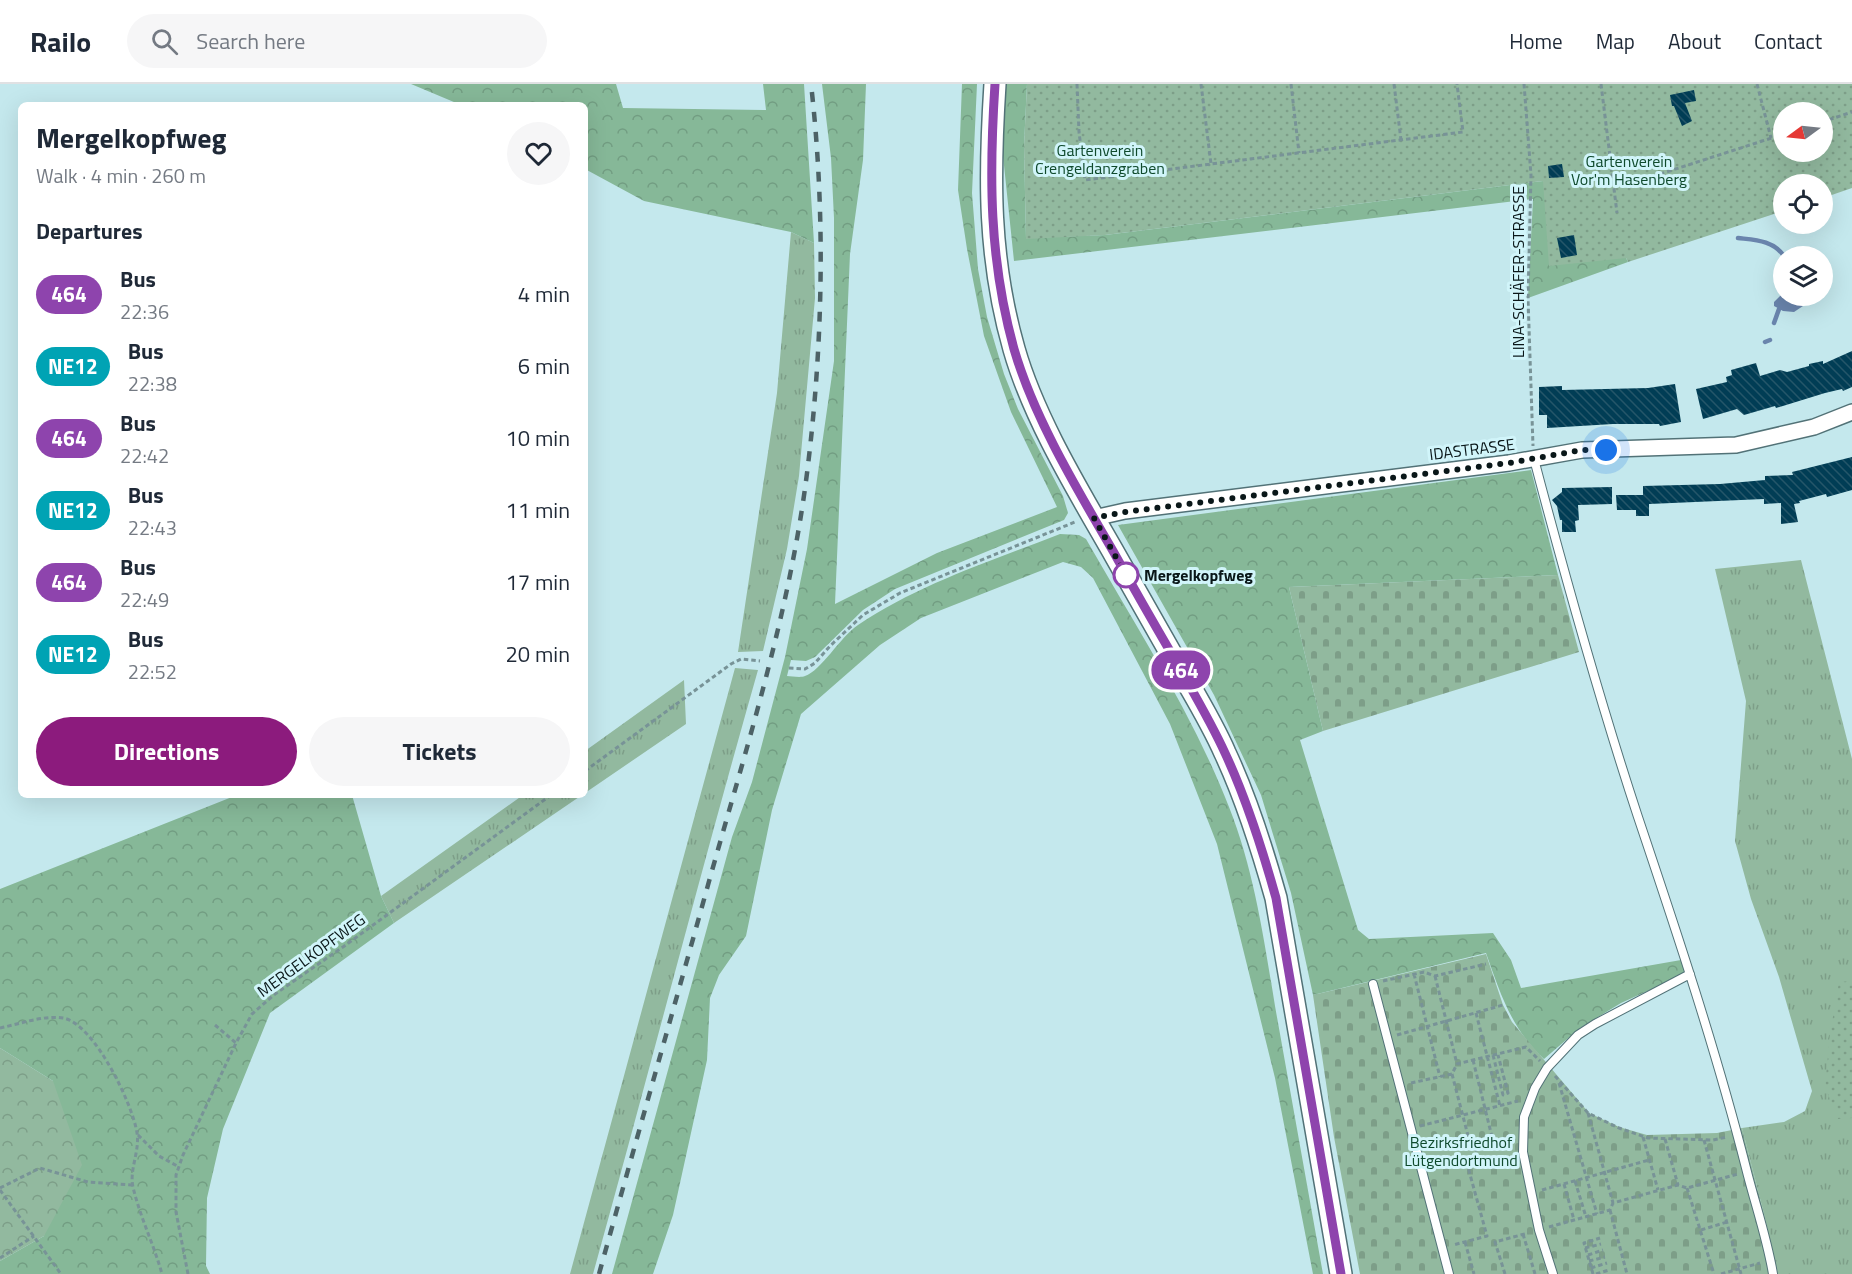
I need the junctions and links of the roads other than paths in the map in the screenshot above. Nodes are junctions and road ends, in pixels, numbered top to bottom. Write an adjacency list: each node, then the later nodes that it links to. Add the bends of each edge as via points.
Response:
1 (995, 84): 4 (street, via 990,191 1004,310 1030,392)
2 (1852, 412): 3 (street, IDASTRASSE, via 1814,427 1736,446 1582,450)
3 (1534, 459): 4 (street, IDASTRASSE); 5 (lane, via 1587,656)
4 (1094, 518): 7 (street, via 1225,752 1264,854 1276,898)
5 (1690, 974): 9 (lane, via 1587,1029 1547,1068 1532,1097 1524,1117 1522,1138 1539,1230); 10 (lane, via 1738,1135)
6 (1373, 984): 8 (lane)
7 (1341, 1274)
8 (1449, 1274)
9 (1552, 1274)
10 (1773, 1274)

